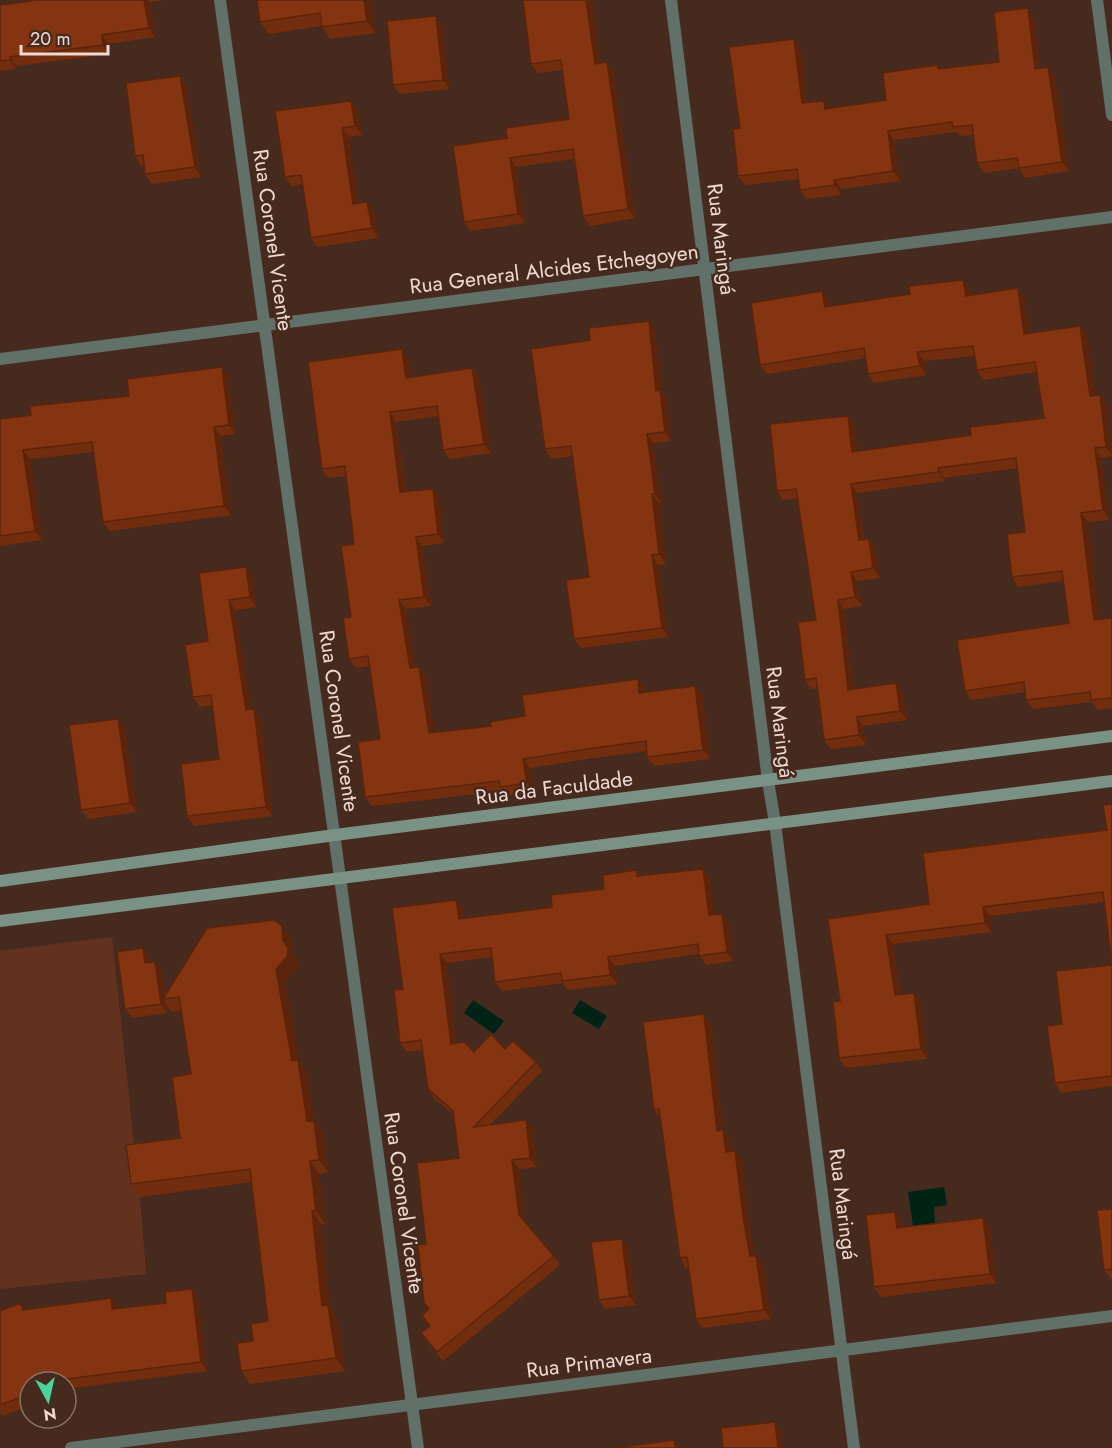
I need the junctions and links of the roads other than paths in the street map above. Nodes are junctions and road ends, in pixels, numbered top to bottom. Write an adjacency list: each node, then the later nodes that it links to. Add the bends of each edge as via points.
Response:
1 (220, 0): 7 (street, Rua Coronel Vicente)
2 (671, 0): 6 (street, Rua Maringá)
3 (1098, 0): 4 (street)
4 (1112, 115)
5 (1112, 218): 6 (street, Rua General Alcides Etchegoyen)
6 (705, 269): 7 (street, Rua General Alcides Etchegoyen); 10 (street, Rua Maringá)
7 (265, 325): 8 (street, Rua General Alcides Etchegoyen); 13 (street, Rua Coronel Vicente)
8 (0, 358)
9 (1112, 736): 10 (street, Rua da Faculdade)
10 (768, 781): 12 (street, Rua Maringá); 13 (street, Rua da Faculdade)
11 (1112, 781): 12 (street)
12 (775, 823): 14 (street); 18 (street, Rua Maringá)
13 (336, 835): 14 (street, Rua Coronel Vicente); 15 (street, Rua da Faculdade)
14 (340, 878): 16 (street); 19 (street, Rua Coronel Vicente)
15 (0, 881)
16 (0, 921)
17 (1112, 1316): 18 (street, Rua Primavera)
18 (842, 1351): 19 (street, Rua Primavera); 22 (street, Rua Maringá)
19 (412, 1405): 20 (street, Rua Primavera); 21 (street, Rua Coronel Vicente)
20 (72, 1448)
21 (418, 1448)
22 (854, 1448)

